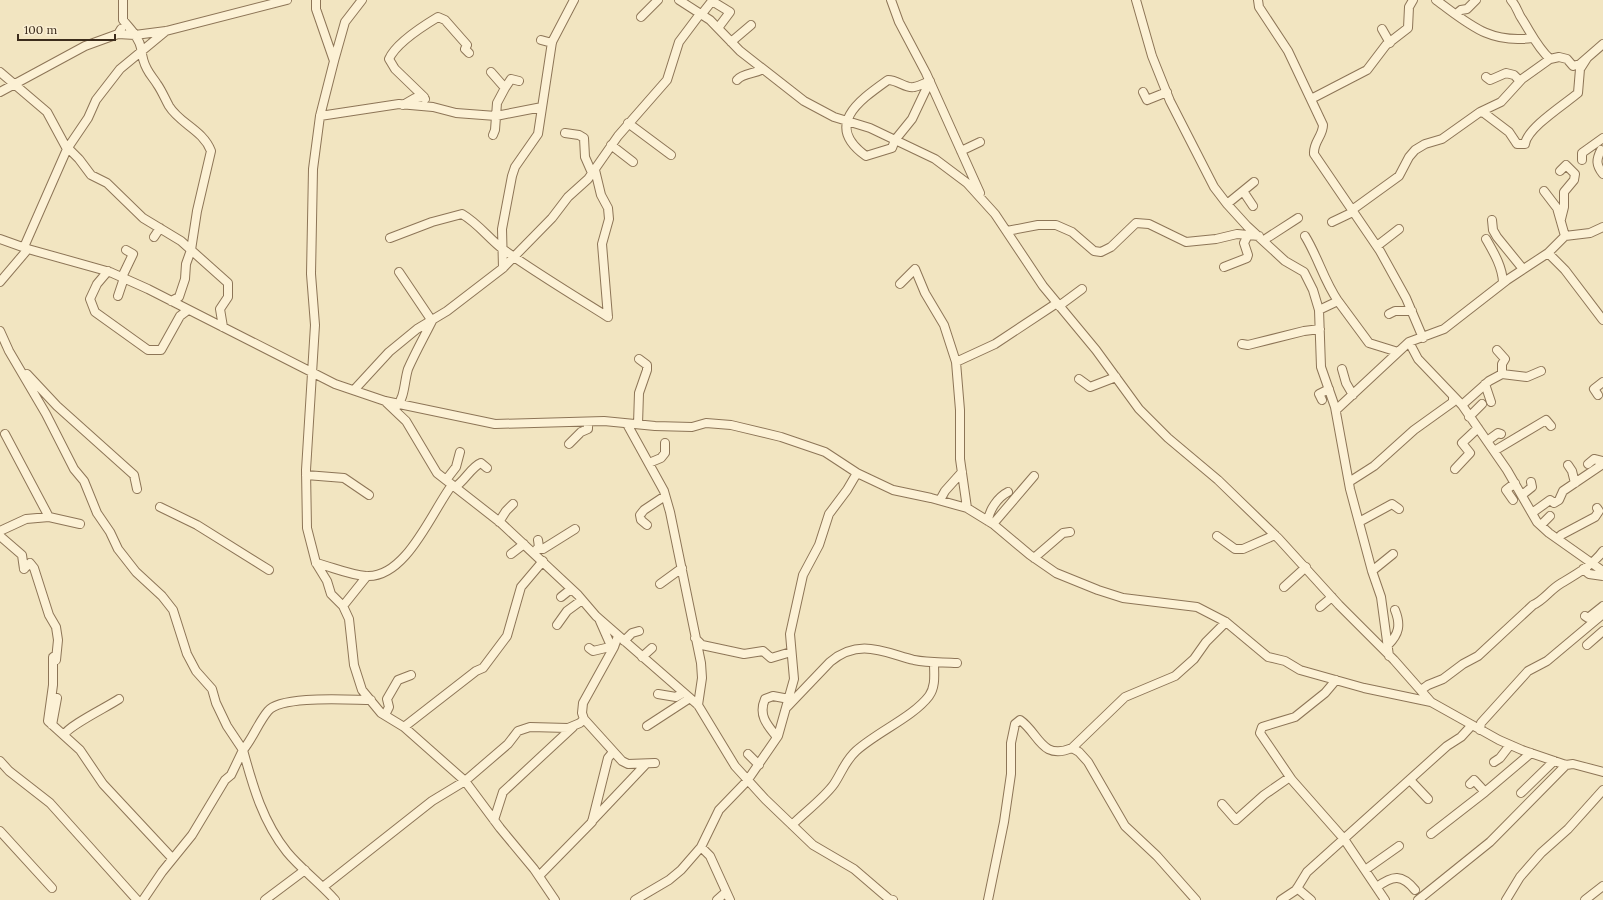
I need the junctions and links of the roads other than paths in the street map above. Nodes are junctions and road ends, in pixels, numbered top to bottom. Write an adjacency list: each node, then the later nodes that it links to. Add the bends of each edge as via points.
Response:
1 (124, 0): 19 (street)
2 (287, 0): 23 (street)
3 (316, 0): 36 (street, via 316,9)
4 (362, 0): 36 (street, via 346,22)
5 (574, 0): 29 (street)
6 (658, 0): 18 (street)
7 (679, 0): 17 (street)
8 (712, 0): 17 (street); 21 (street, via 730,12)
9 (891, 0): 43 (street, via 898,22)
10 (1136, 0): 49 (street, via 1152,56)
11 (1258, 0): 51 (street, via 1259,6 1288,51)
12 (1413, 0): 30 (street, via 1409,7 1408,28)
13 (1436, 0): 16 (street)
14 (1476, 0): 16 (street, via 1467,9)
15 (1511, 0): 26 (street, via 1518,7)
16 (1456, 14): 26 (street, via 1470,26 1499,37 1511,40)
17 (701, 15): 21 (street); 59 (street, via 679,42 667,80)
18 (641, 17)
19 (123, 20): 24 (street); 25 (street)
20 (751, 25): 28 (street)
21 (718, 28): 28 (street)
22 (1382, 29): 30 (street)
23 (166, 31): 25 (street); 32 (street)
24 (118, 34): 25 (street); 45 (street, via 85,46)
25 (136, 35): 32 (street)
26 (1532, 38): 35 (street)
27 (541, 40): 29 (street)
28 (731, 42): 37 (street)
29 (552, 43): 54 (street)
30 (1390, 43): 51 (street, via 1383,48 1371,67 1357,77)
31 (1603, 44): 34 (street)
32 (141, 51): 66 (street, via 107,83); 101 (street, via 147,70 169,106 177,117 208,143 211,151)
33 (469, 53): 50 (street, via 465,49 467,45 445,20 438,17 392,52 389,59 395,69)
34 (1587, 58): 35 (street, via 1573,66 1567,59); 55 (street, via 1580,69 1578,93 1540,124 1526,138 1525,144 1517,144 1509,132)
35 (1550, 59): 44 (street)
36 (334, 61): 56 (street)
37 (763, 69): 41 (street); 58 (street, via 820,111)
38 (0, 72): 45 (street)
39 (491, 72): 46 (street)
40 (1486, 77): 44 (street, via 1490,80 1506,73 1514,75)
41 (737, 80)
42 (519, 81): 46 (street, via 511,79)
43 (930, 81): 58 (street, via 908,87 896,80 888,80 860,100); 62 (street, via 912,119); 67 (street)
44 (1520, 81): 55 (street, via 1501,102)
45 (15, 85): 47 (street); 66 (street, via 47,112)
46 (505, 88): 57 (street, via 497,102)
47 (0, 92)
48 (1143, 92): 49 (street, via 1147,100)
49 (1167, 92): 78 (street, via 1214,186)
50 (424, 96): 52 (street); 53 (street)
51 (1311, 99): 80 (street, via 1323,130 1313,147 1314,154)
52 (403, 105): 53 (street); 56 (street)
53 (429, 107): 57 (street, via 456,113)
54 (542, 107): 57 (street); 99 (street, via 538,134 515,167 512,176 502,229)
55 (1480, 112): 80 (street, via 1442,139 1415,150 1399,176)
56 (320, 116): 137 (street, via 312,169 311,274 315,325)
57 (496, 116): 61 (street)
58 (847, 121): 62 (street); 62 (street, via 851,140 856,149 866,156 892,148)
59 (628, 123): 64 (street); 68 (street)
60 (565, 133): 72 (street, via 584,138 585,157)
61 (493, 135)
62 (895, 140): 77 (street, via 947,166)
63 (980, 142): 67 (street)
64 (611, 145): 70 (street); 72 (street)
65 (1601, 146): 69 (street, via 1582,153); 73 (street, via 1597,167)
66 (67, 149): 86 (street, via 79,159 91,175 107,183 121,195 128,206); 98 (street)
67 (961, 151): 77 (street)
68 (671, 155)
69 (1582, 160)
70 (634, 162)
71 (1560, 171): 82 (street, via 1566,165 1575,174 1574,180 1564,192 1564,207)
72 (593, 172): 103 (street); 103 (street, via 608,208 609,219 602,244 608,317 528,268)
73 (1603, 174)
74 (1254, 182): 75 (street)
75 (1242, 191): 78 (street); 79 (street)
76 (1544, 191): 82 (street, via 1557,208)
77 (983, 200): 88 (street)
78 (1227, 204): 94 (street)
79 (1253, 206)
80 (1353, 211): 84 (street); 97 (street)
81 (1298, 218): 94 (street)
82 (1560, 219): 91 (street)
83 (1492, 220): 106 (street, via 1493,230)
84 (1332, 222)
85 (1603, 227): 91 (street, via 1590,233)
86 (160, 228): 92 (street); 101 (street)
87 (1399, 229): 97 (street)
88 (1007, 231): 89 (street, via 1038,225 1056,225 1072,232 1094,251 1101,252 1111,247 1136,222 1149,224 1186,242 1237,234); 117 (street)
89 (1248, 235): 94 (street); 104 (street, via 1244,243 1247,258)
90 (1305, 236): 116 (street)
91 (1565, 236): 102 (street)
92 (154, 237)
93 (390, 238): 99 (street, via 462,214 475,222)
94 (1262, 238): 119 (street, via 1285,261 1304,272)
95 (0, 239): 98 (street)
96 (1486, 239): 111 (street, via 1496,256)
97 (1377, 246): 120 (street)
98 (26, 248): 107 (street); 110 (street)
99 (502, 249): 103 (street); 105 (street)
100 (126, 250): 109 (street, via 133,254)
101 (191, 250): 115 (street, via 179,297); 124 (street, via 228,284 228,297 220,309)
102 (1548, 253): 106 (street); 122 (street, via 1565,270)
103 (514, 256): 105 (street)
104 (1224, 267)
105 (503, 268): 123 (street)
106 (1523, 269): 111 (street)
107 (108, 271): 109 (street); 118 (street, via 97,284 90,299 95,312 148,350 161,350 180,316)
108 (399, 272): 123 (street)
109 (123, 278): 114 (street); 115 (street)
110 (0, 282)
111 (1503, 282): 127 (street, via 1458,320)
112 (900, 284): 134 (street, via 915,269 925,293 944,325)
113 (1082, 289): 117 (street)
114 (118, 296)
115 (171, 301): 118 (street)
116 (1338, 301): 119 (street); 131 (street, via 1369,343)
117 (1058, 305): 134 (street, via 996,344); 139 (street)
118 (188, 310): 124 (street)
119 (1319, 310): 125 (street)
120 (1412, 311): 121 (street, via 1395,310); 127 (street)
121 (1389, 314)
122 (1603, 320)
123 (432, 321): 144 (street, via 416,329 389,352); 151 (street, via 408,370)
124 (223, 327): 137 (street)
125 (1320, 330): 129 (street, via 1304,331 1248,345); 143 (street, via 1321,367)
126 (0, 331): 133 (street)
127 (1423, 338): 128 (street)
128 (1410, 342): 131 (street); 147 (street, via 1423,365)
129 (1242, 344)
130 (1497, 350): 138 (street, via 1505,359)
131 (1398, 352): 145 (street)
132 (639, 359): 157 (street, via 647,365 647,370 639,393)
133 (14, 360): 182 (street, via 56,406 134,475); 280 (street, via 74,469 84,481 97,513 118,549 136,572 174,610 187,654 196,671 212,689 227,726)
134 (956, 362): 173 (street)
135 (1342, 369): 145 (street, via 1346,384)
136 (1541, 371): 138 (street, via 1527,377)
137 (313, 374): 144 (street); 175 (street)
138 (1502, 374): 142 (street)
139 (1116, 377): 140 (street, via 1090,386); 207 (street, via 1153,424 1218,480)
140 (1079, 379)
141 (1603, 382): 146 (street, via 1594,389)
142 (1486, 384): 149 (street); 152 (street)
143 (1329, 389): 148 (street, via 1319,394); 153 (street)
144 (354, 390): 151 (street)
145 (1353, 395): 153 (street)
146 (1598, 395)
147 (1453, 396): 152 (street); 177 (street, via 1453,402 1414,430 1374,466)
148 (1322, 400)
149 (1491, 402)
150 (1482, 404): 154 (street)
151 (396, 406): 155 (street, via 496,424); 181 (street, via 437,473)
152 (1462, 406): 154 (street)
153 (1336, 410): 177 (street)
154 (1469, 417): 159 (street)
155 (588, 422): 156 (street); 164 (street, via 588,429)
156 (627, 424): 157 (street); 167 (street)
157 (638, 424): 174 (street, via 692,427 706,423 756,430 824,452)
158 (1551, 426): 165 (street, via 1546,420)
159 (1478, 428): 162 (street); 172 (street, via 1462,442 1470,453)
160 (5, 434): 196 (street)
161 (1501, 434): 162 (street, via 1498,433)
162 (1487, 441): 165 (street)
163 (666, 443): 167 (street, via 665,454)
164 (569, 444)
165 (1494, 451): 179 (street)
166 (460, 452): 181 (street)
167 (649, 463): 186 (street)
168 (1588, 464): 170 (street, via 1594,459)
169 (1568, 465): 180 (street)
170 (1602, 466): 180 (street)
171 (487, 468): 181 (street, via 482,463 476,466 463,482)
172 (1455, 469)
173 (962, 472): 187 (street); 191 (street)
174 (857, 473): 187 (street, via 893,490); 252 (street, via 829,514 819,545 803,575 791,623)
175 (306, 475): 184 (street, via 344,478); 220 (street, via 307,528)
176 (1034, 476): 198 (street)
177 (1349, 482): 199 (street)
178 (1531, 482): 185 (street, via 1532,487)
179 (1516, 483): 185 (street); 188 (street, via 1506,490)
180 (1575, 483): 194 (street, via 1563,491 1559,500 1554,503 1550,500)
181 (451, 484): 197 (street); 227 (street, via 437,506 433,519 403,559 392,569)
182 (137, 489)
183 (1008, 492): 198 (street, via 989,514)
184 (369, 495)
185 (1522, 495): 194 (street)
186 (665, 496): 202 (street, via 640,515 641,520); 221 (street)
187 (940, 500): 191 (street)
188 (1513, 500)
189 (513, 504): 197 (street)
190 (160, 507): 224 (street, via 197,525)
191 (967, 508): 198 (street)
192 (1597, 508): 210 (street, via 1599,512 1596,517)
193 (1399, 509): 199 (street, via 1392,504)
194 (1532, 513): 203 (street)
195 (1550, 516): 203 (street)
196 (49, 517): 201 (street); 205 (street, via 26,519)
197 (499, 522): 212 (street)
198 (990, 522): 217 (street)
199 (1359, 522): 225 (street)
200 (1569, 523): 210 (street)
201 (80, 524)
202 (647, 525)
203 (1541, 525): 210 (street)
204 (575, 529): 213 (street, via 543,549)
205 (0, 531)
206 (1070, 532): 217 (street, via 1063,533)
207 (1275, 535): 209 (street, via 1243,549 1235,549); 222 (street)
208 (0, 536): 276 (street, via 22,555 24,569 30,563 34,568 49,615 56,627 58,640 56,656 53,657 53,685 48,721)
209 (1217, 536)
210 (1559, 537): 219 (street)
211 (538, 540): 213 (street, via 539,547)
212 (524, 544): 213 (street); 215 (street)
213 (535, 551): 218 (street)
214 (1603, 551): 219 (street)
215 (511, 554)
216 (1393, 554): 225 (street)
217 (1034, 558): 241 (street, via 1056,573 1098,590 1123,598 1197,607)
218 (543, 561): 230 (street); 274 (street, via 521,587 507,636 483,668)
219 (1591, 562): 223 (street); 226 (street)
220 (316, 563): 227 (street); 234 (street, via 327,581 331,594)
221 (682, 568): 228 (street); 246 (street)
222 (1306, 568): 229 (street); 232 (street)
223 (1583, 569): 226 (street, via 1589,574); 259 (street, via 1533,605 1478,656)
224 (269, 570)
225 (1372, 571): 247 (street, via 1381,597)
226 (1603, 574)
227 (367, 576): 234 (street)
228 (660, 584)
229 (1284, 587)
230 (572, 589): 231 (street); 233 (street)
231 (560, 597)
232 (1332, 597): 236 (street); 253 (street)
233 (582, 600): 240 (street); 242 (street, via 567,611)
234 (343, 606): 265 (street, via 349,619 354,665 362,690)
235 (1603, 606): 238 (street, via 1588,618)
236 (1320, 607)
237 (1395, 610): 247 (street, via 1400,624 1396,636)
238 (1585, 616)
239 (1602, 616): 275 (street, via 1547,661 1528,671 1481,723)
240 (600, 620): 245 (street); 249 (street)
241 (1226, 622): 258 (street, via 1268,657 1286,661 1300,670); 279 (street, via 1206,642 1194,659 1175,676 1125,697)
242 (557, 625)
243 (639, 631): 245 (street)
244 (1603, 631): 248 (street)
245 (621, 638): 249 (street); 254 (street)
246 (696, 638): 252 (street, via 702,644 744,654 762,651 771,658); 267 (street, via 702,678)
247 (1388, 645): 253 (street)
248 (1587, 645)
249 (612, 646): 250 (street, via 593,651); 270 (street, via 583,704)
250 (589, 648)
251 (652, 648): 254 (street)
252 (791, 652): 264 (street, via 794,679)
253 (1389, 656): 259 (street)
254 (642, 657): 260 (street)
255 (934, 663): 256 (street); 268 (street, via 880,650 858,648 830,662); 304 (street, via 934,684 929,696 919,707 855,751 834,784)
256 (957, 663)
257 (411, 675): 269 (street, via 398,680 387,699 389,707)
258 (1336, 680): 266 (street); 292 (street, via 1325,693 1295,717 1267,725 1260,730)
259 (1421, 690): 266 (street)
260 (683, 693): 261 (street, via 676,697); 262 (street)
261 (658, 694)
262 (690, 698): 267 (street); 273 (street)
263 (118, 699): 276 (street, via 91,717 78,722 65,732)
264 (789, 699): 268 (street); 277 (street, via 773,696 765,699 762,705 762,717)
265 (371, 700): 269 (street); 280 (street, via 278,704 268,710 252,740)
266 (1431, 702): 272 (street)
267 (698, 705): 294 (street)
268 (787, 708): 277 (street)
269 (385, 715): 274 (street)
270 (584, 719): 271 (street); 281 (street)
271 (574, 725): 295 (street, via 568,728 530,727 518,730 508,744); 302 (street, via 503,792)
272 (1472, 725): 275 (street); 293 (street)
273 (647, 726)
274 (404, 727): 295 (street)
275 (1480, 730): 278 (street)
276 (64, 736): 310 (street, via 80,750 103,784)
277 (777, 737): 288 (street)
278 (1510, 745): 282 (street); 286 (street)
279 (1072, 748): 329 (street, via 1052,751 1036,739 1020,720 1015,724 1004,822); 330 (street, via 1088,762 1125,826 1157,856)
280 (243, 750): 310 (street, via 231,775 225,780 192,835); 311 (street, via 265,816 288,853)
281 (613, 752): 287 (street); 303 (street, via 608,758)
282 (1530, 753): 285 (street); 298 (street)
283 (748, 754): 288 (street)
284 (0, 761): 321 (street, via 50,803)
285 (1554, 761): 289 (street); 299 (street)
286 (1494, 762)
287 (628, 764): 291 (street); 291 (street, via 651,763)
288 (760, 765): 294 (street)
289 (1566, 765): 290 (street, via 1573,764); 334 (street, via 1490,842)
290 (1603, 772)
291 (636, 774): 303 (street)
292 (1290, 777): 301 (street, via 1264,795 1236,820); 307 (street)
293 (1410, 780): 300 (street); 307 (street)
294 (747, 781): 304 (street); 309 (street, via 719,810)
295 (465, 782): 302 (street); 315 (street, via 432,801)
296 (1470, 784): 298 (street, via 1474,780)
297 (1603, 790): 335 (street, via 1568,829 1541,853 1520,877)
298 (1485, 792): 306 (street)
299 (1521, 793)
300 (1428, 800)
301 (1222, 804)
302 (494, 820): 313 (street)
303 (592, 822): 313 (street)
304 (792, 824): 328 (street, via 812,845 854,868)
305 (0, 831): 316 (street)
306 (1431, 834)
307 (1344, 839): 312 (street); 317 (street, via 1308,872)
308 (1399, 846): 312 (street)
309 (701, 847): 320 (street, via 710,856); 326 (street, via 669,880)
310 (172, 858): 322 (street)
311 (305, 870): 315 (street); 323 (street)
312 (1365, 870): 318 (street)
313 (539, 876): 325 (street)
314 (1603, 886): 336 (street)
315 (323, 887): 324 (street)
316 (52, 888)
317 (1297, 888): 331 (street); 332 (street)
318 (1377, 888): 319 (street, via 1396,877 1405,880); 333 (street)
319 (1415, 890)
320 (728, 896): 327 (street)
321 (137, 900)
322 (143, 900)
323 (265, 900)
324 (335, 900)
325 (555, 900)
326 (635, 900)
327 (717, 900)
328 (893, 900)
329 (988, 900)
330 (1196, 900)
331 (1282, 900)
332 (1311, 900)
333 (1385, 900)
334 (1418, 900)
335 (1506, 900)
336 (1585, 900)

